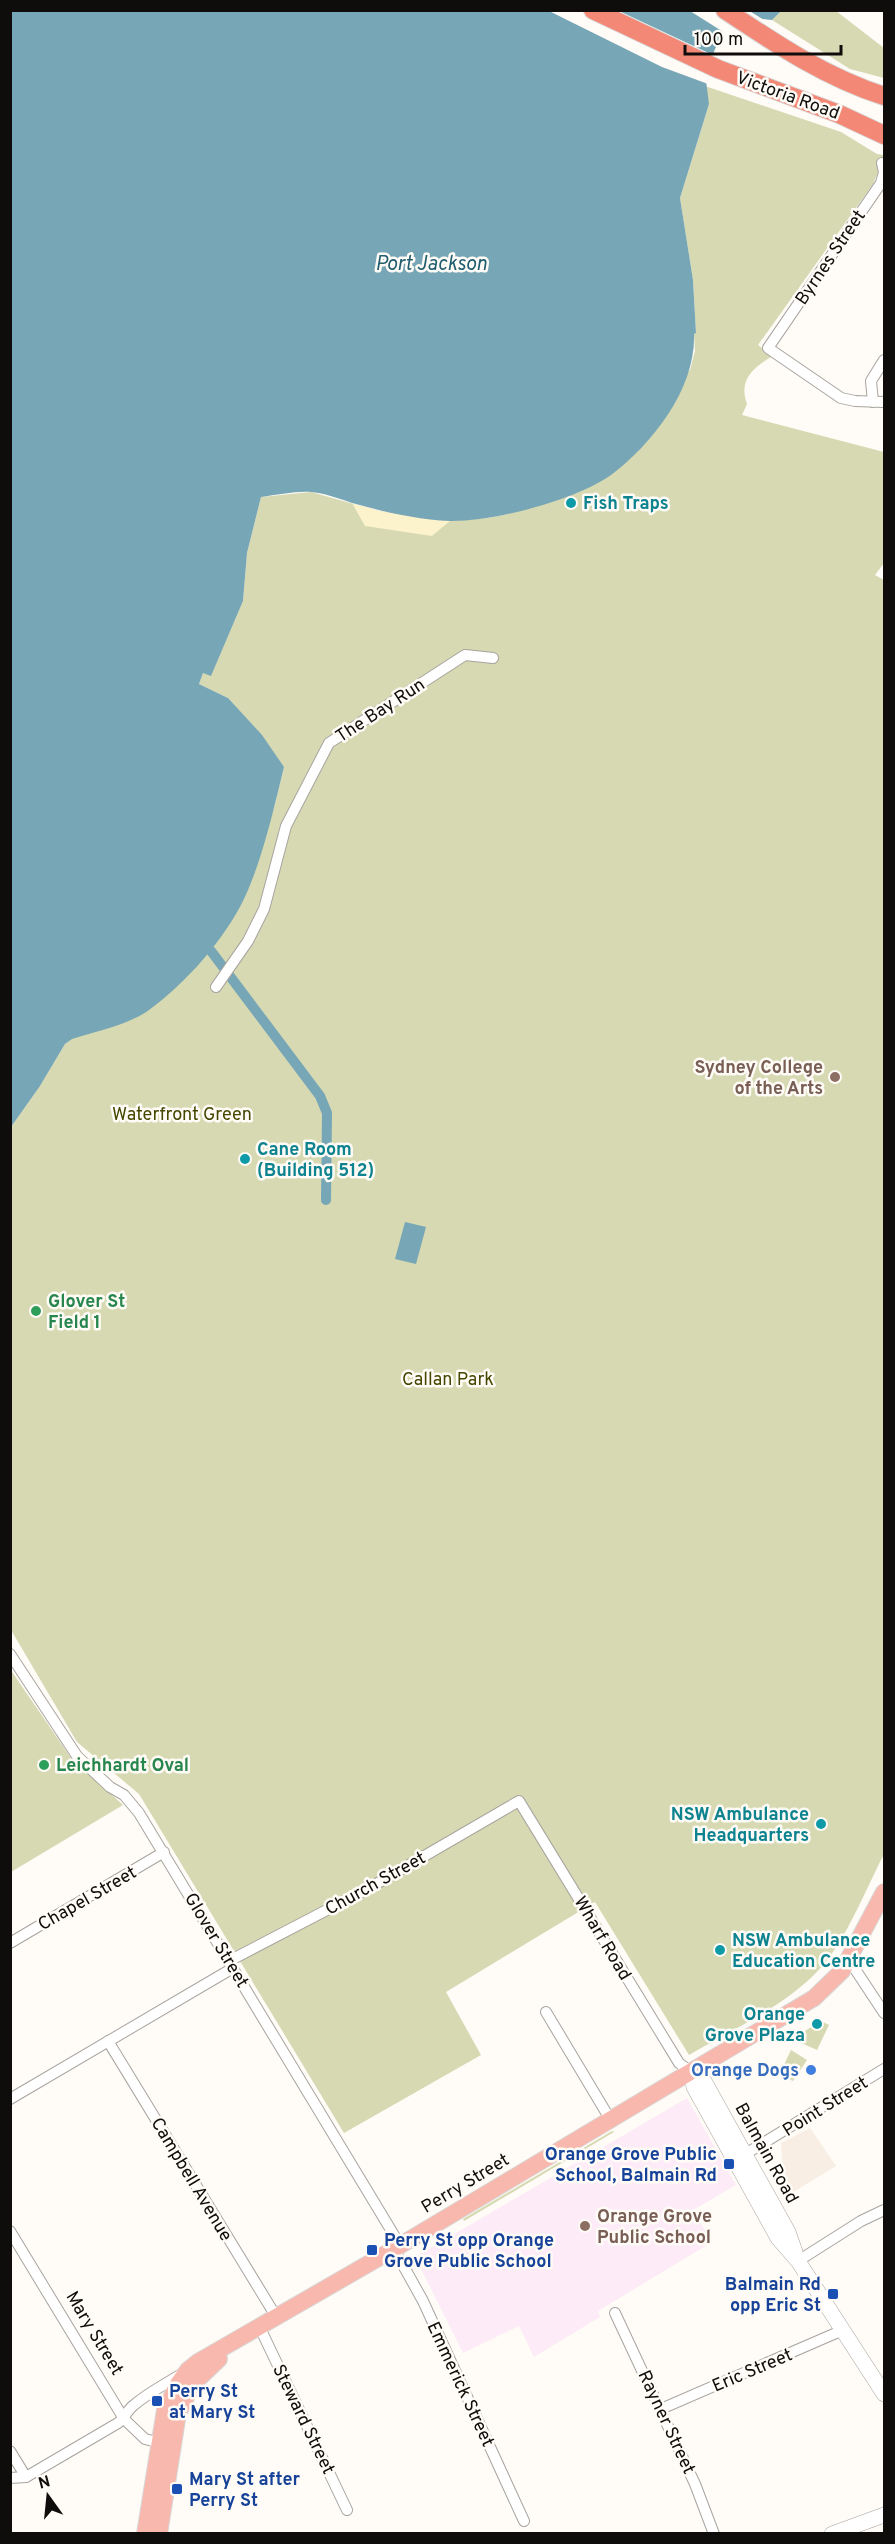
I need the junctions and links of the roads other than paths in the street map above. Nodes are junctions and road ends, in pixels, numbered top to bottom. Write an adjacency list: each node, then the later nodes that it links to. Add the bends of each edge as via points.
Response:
1 (593, 10): 6 (highway, Victoria Road, via 718,69)
2 (725, 10): 3 (highway, Victoria Road)
3 (843, 81): 4 (highway, Victoria Road); 5 (highway, via 850,91)
4 (885, 96)
5 (885, 106)
6 (833, 112): 7 (highway, via 850,112); 8 (highway, Victoria Road)
7 (885, 127)
8 (885, 135)
9 (882, 163): 11 (street, Byrnes Street, via 881,183 768,348 841,398)
10 (885, 360): 11 (street, via 871,381)
11 (873, 402): 12 (street)
12 (885, 402)
13 (493, 658): 14 (street, The Bay Run, via 465,655 329,743 286,826 264,909 248,941)
14 (216, 987)
15 (10, 1654): 17 (street, Glover Street, via 77,1756 131,1802)
16 (519, 1801): 21 (street, Church Street); 26 (street, Wharf Road, via 679,2063)
17 (164, 1852): 19 (street, Chapel Street); 21 (street, Glover Street)
18 (885, 1892): 20 (main road)
19 (10, 1943)
20 (849, 1960): 23 (street); 26 (main road, via 833,1982 814,1998)
21 (231, 1965): 24 (street, Church Street); 32 (street, Glover Street)
22 (546, 2012): 28 (street)
23 (885, 2013)
24 (108, 2041): 27 (street, Church Street); 35 (street, Campbell Avenue)
25 (885, 2069): 29 (street, Point Street)
26 (691, 2072): 28 (main road, Perry Street); 29 (main road, Balmain Road, via 694,2087)
27 (10, 2099)
28 (610, 2120): 32 (main road, Perry Street)
29 (740, 2158): 33 (main road, Balmain Road, via 778,2238)
30 (885, 2210): 33 (street)
31 (10, 2231): 41 (street, Mary Street)
32 (397, 2247): 35 (main road, Perry Street); 49 (street, Emmerick Street)
33 (798, 2261): 37 (main road, Balmain Road)
34 (615, 2313): 40 (street, Rayner Street)
35 (277, 2318): 36 (main road, Perry Street)
36 (260, 2328): 38 (main road, Perry Street, via 223,2346); 42 (main road, Perry Street, via 213,2363 193,2384 178,2414 173,2436); 47 (street, Steward Street)
37 (843, 2330): 39 (main road, Balmain Road); 40 (street, Eric Street)
38 (188, 2370): 41 (street, Perry Street, via 149,2392 130,2407); 42 (main road, Perry Street, via 169,2400)
39 (885, 2394)
40 (661, 2409): 53 (street, Rayner Street)
41 (124, 2419): 42 (street, Mary Street, via 145,2439); 44 (street, Perry Street)
42 (166, 2444): 46 (main road); 50 (main road)
43 (10, 2451): 44 (street)
44 (26, 2477): 45 (street, Perry Street)
45 (10, 2478)
46 (166, 2502): 51 (main road); 52 (main road)
47 (347, 2510)
48 (885, 2516): 54 (main road)
49 (524, 2521)
50 (145, 2534)
51 (159, 2534)
52 (169, 2534)
53 (714, 2534)
54 (832, 2534)

